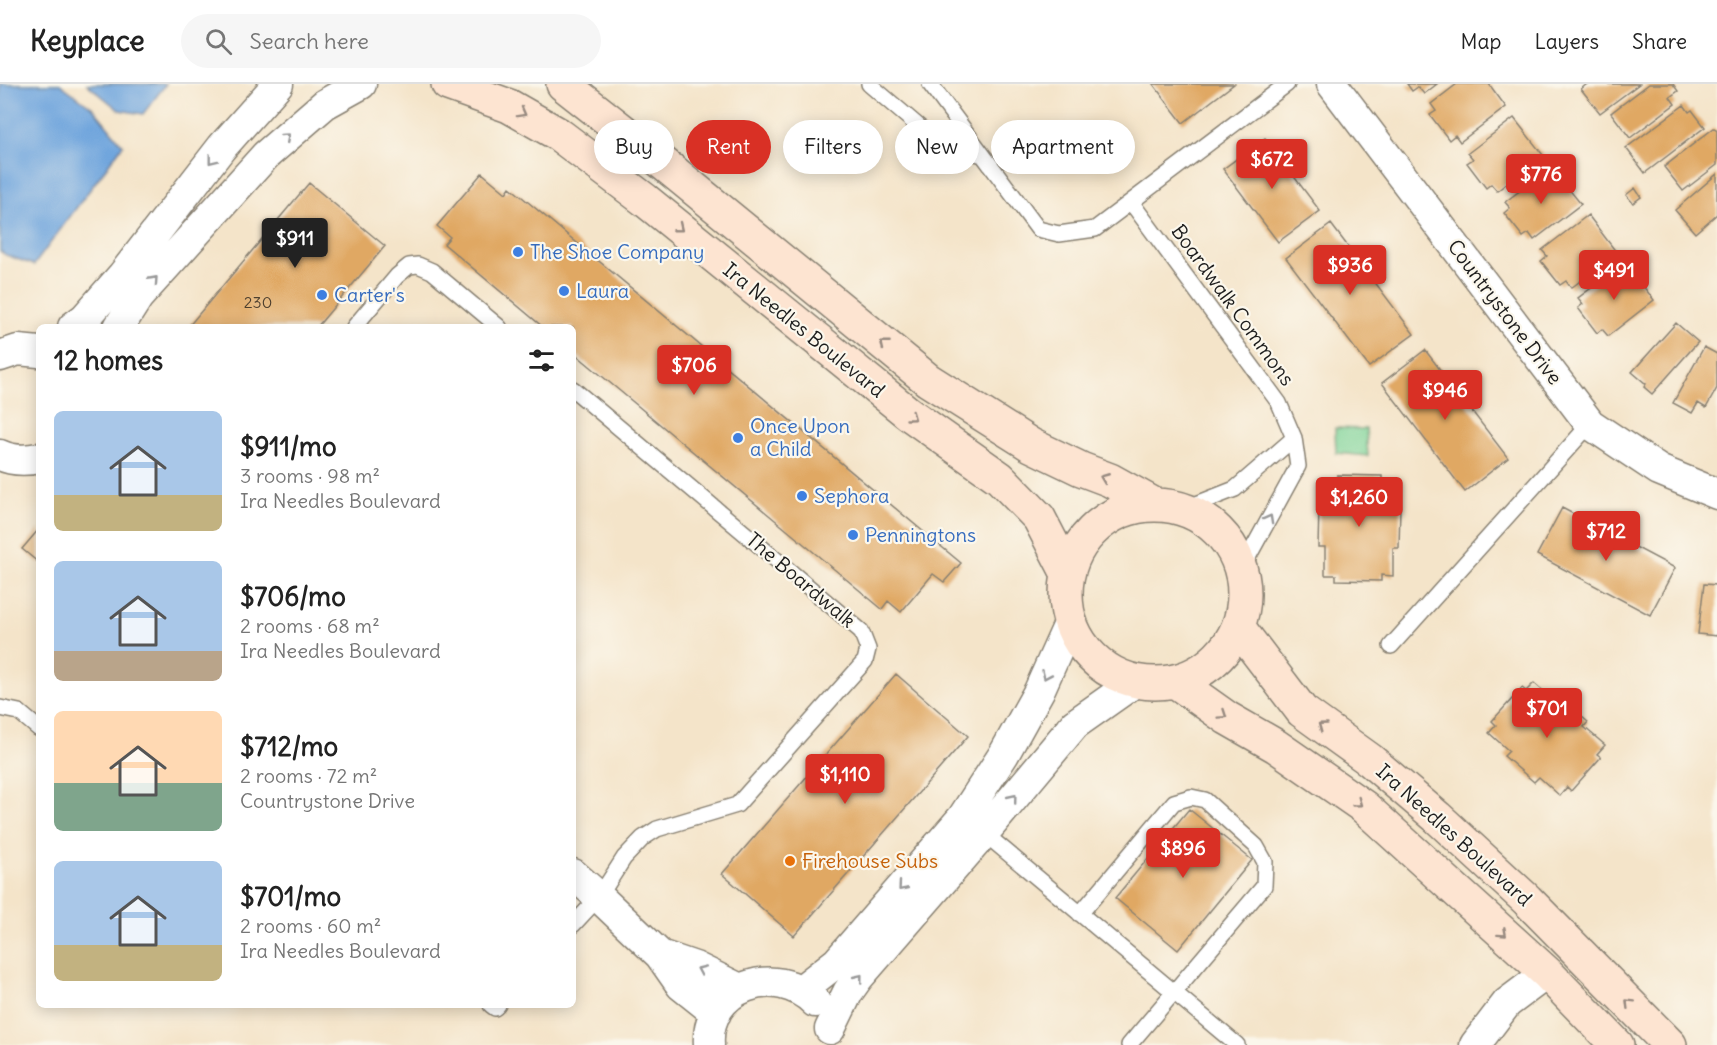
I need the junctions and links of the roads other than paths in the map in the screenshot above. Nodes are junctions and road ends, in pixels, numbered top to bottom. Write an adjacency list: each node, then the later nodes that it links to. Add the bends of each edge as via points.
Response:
1 (278, 84): 11 (street, one-way to 11, via 222,147 122,276)
2 (361, 84): 12 (street, one-way to 2, via 138,297 266,155 325,104)
3 (448, 84): 23 (main road, Ira Needles Boulevard, one-way to 23, via 509,106 558,134 908,413 1000,478 1040,518)
4 (562, 84): 21 (main road, Ira Needles Boulevard, one-way to 4, via 1031,444 928,380)
5 (869, 84): 9 (lane, via 938,143)
6 (930, 84): 9 (lane)
7 (1287, 84): 10 (lane)
8 (1332, 84): 16 (street, Countrystone Drive)
9 (983, 155): 10 (lane, via 1038,229 1059,234 1095,229)
10 (1131, 202): 17 (lane, Boardwalk Commons, via 1278,403)
11 (77, 324)
12 (121, 324)
13 (357, 324): 14 (lane, via 397,276 409,266 418,265 432,271)
14 (495, 324)
15 (576, 392): 33 (lane, The Boardwalk, via 861,631 868,649 865,661 738,805 657,829 643,838 624,858)
16 (1590, 424): 20 (street, Countrystone Drive, via 1659,470); 26 (lane)
17 (1294, 438): 21 (lane, via 1235,489); 22 (lane, Boardwalk Commons, one-way to 17, via 1298,466)
18 (0, 455): 19 (street, via 14,460)
19 (36, 459)
20 (1717, 494)
21 (1170, 507): 22 (main road, via 1209,523 1229,544); 23 (main road, via 1126,510 1100,524 1079,546)
22 (1241, 570): 25 (main road, via 1244,599)
23 (1068, 574): 24 (main road)
24 (1070, 622): 27 (main road, via 1095,661 1114,674); 39 (street, one-way to 39, via 1039,691 963,816 837,962)
25 (1238, 627): 28 (main road, via 1224,651 1202,670); 48 (main road, Ira Needles Boulevard, one-way to 25, via 1527,900 1437,817 1370,760 1302,711)
26 (1391, 646)
27 (1136, 681): 28 (main road); 31 (street, one-way to 27, via 1075,724)
28 (1175, 681): 37 (main road, Ira Needles Boulevard, one-way to 37, via 1364,807)
29 (0, 708): 30 (lane, via 19,712)
30 (36, 726)
31 (984, 833): 34 (lane); 42 (street, one-way to 31, via 848,992 858,978)
32 (576, 877): 33 (street)
33 (599, 897): 35 (lane, The Boardwalk); 36 (street)
34 (1080, 914): 40 (lane); 40 (lane, via 1174,802 1191,797 1205,800 1256,846 1265,862 1264,886)
35 (576, 922)
36 (660, 955): 38 (street, one-way to 36); 41 (street, via 681,985)
37 (1547, 974): 46 (street, via 1507,1003); 47 (main road, Ira Needles Boulevard)
38 (740, 988): 39 (street, via 760,982 782,982); 41 (street)
39 (801, 990): 42 (street, via 824,1013)
40 (1173, 992): 44 (lane); 45 (lane)
41 (716, 1013): 43 (street)
42 (830, 1037)
43 (709, 1045)
44 (1129, 1045)
45 (1237, 1045)
46 (1475, 1045)
47 (1617, 1045)
48 (1670, 1045)

